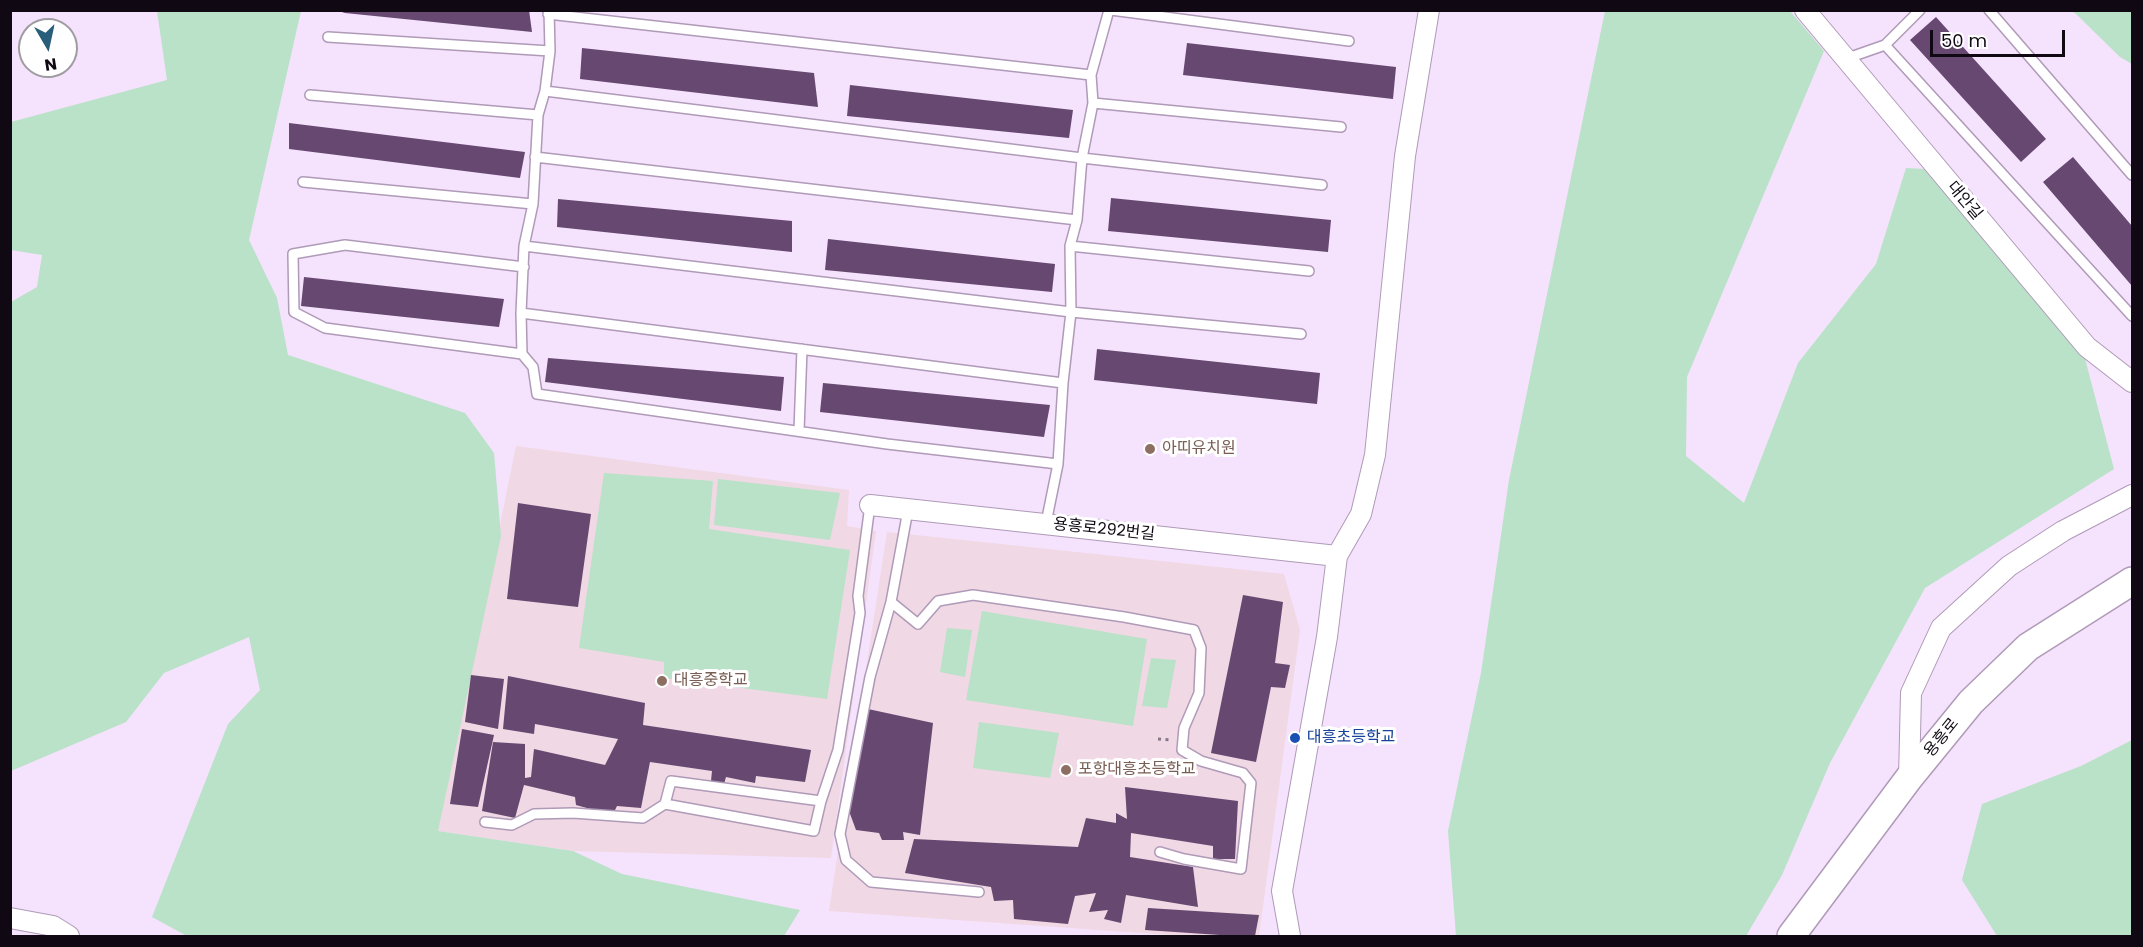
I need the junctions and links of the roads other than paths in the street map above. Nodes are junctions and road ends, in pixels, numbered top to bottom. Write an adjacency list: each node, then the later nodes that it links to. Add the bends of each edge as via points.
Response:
1 (1110, 10): 8 (lane); 12 (lane)
2 (1429, 10): 43 (street, via 1405,156 1375,455 1361,514)
3 (1805, 10): 11 (street, 대안길)
4 (1920, 10): 9 (lane)
5 (1989, 10): 20 (lane)
6 (548, 12): 10 (lane); 12 (lane)
7 (328, 37): 10 (lane)
8 (1349, 41)
9 (1886, 45): 11 (lane); 31 (lane)
10 (550, 51): 13 (lane)
11 (1845, 59): 35 (street, 대안길, via 2087,347)
12 (1091, 75): 15 (lane)
13 (545, 91): 16 (lane); 19 (lane)
14 (310, 95): 16 (lane)
15 (1093, 103): 17 (lane); 19 (lane)
16 (538, 115): 18 (lane)
17 (1341, 127)
18 (536, 156): 23 (lane); 24 (lane)
19 (1082, 158): 22 (lane); 24 (lane)
20 (2133, 175)
21 (303, 182): 23 (lane)
22 (1322, 184)
23 (533, 204): 25 (lane)
24 (1077, 220): 26 (lane)
25 (524, 246): 27 (lane); 29 (lane)
26 (1070, 246): 28 (lane); 29 (lane)
27 (524, 267): 30 (lane); 34 (lane, via 345,245 293,255 294,312 325,328)
28 (1309, 271)
29 (1071, 312): 32 (lane); 36 (lane)
30 (521, 313): 33 (lane); 34 (lane)
31 (2133, 316)
32 (1301, 334)
33 (802, 349): 36 (lane); 37 (lane)
34 (522, 354): 37 (lane, via 533,367 537,394)
35 (2133, 382)
36 (1063, 383): 38 (lane)
37 (799, 431): 38 (lane)
38 (1058, 464): 42 (lane)
39 (2133, 495): 46 (street, via 2063,531 2009,566 1941,628 1911,693)
40 (870, 505): 41 (street, 용흥로292번길); 47 (lane, via 858,596 860,613 838,750)
41 (908, 510): 42 (street, 용흥로292번길); 45 (lane)
42 (1046, 523): 43 (street, 용흥로292번길)
43 (1337, 556): 54 (street, via 1327,637 1282,891)
44 (2133, 581): 46 (main road, 용흥로, via 2028,647 1971,702)
45 (891, 602): 50 (lane, via 918,624 938,601 973,595 1194,630 1202,648 1199,693 1184,728 1182,750 1201,761 1243,773 1251,783 1240,869); 51 (lane, via 870,677 850,774 840,834 846,860 871,882)
46 (1909, 778): 55 (main road, 용흥로)
47 (821, 801): 48 (lane, via 672,781); 48 (lane, via 814,831)
48 (665, 804): 49 (lane, via 644,819 573,813 534,814 512,825)
49 (485, 822)
50 (1160, 852)
51 (979, 892)
52 (10, 918): 53 (street, via 53,926)
53 (69, 936)
54 (1290, 936)
55 (1791, 936)

